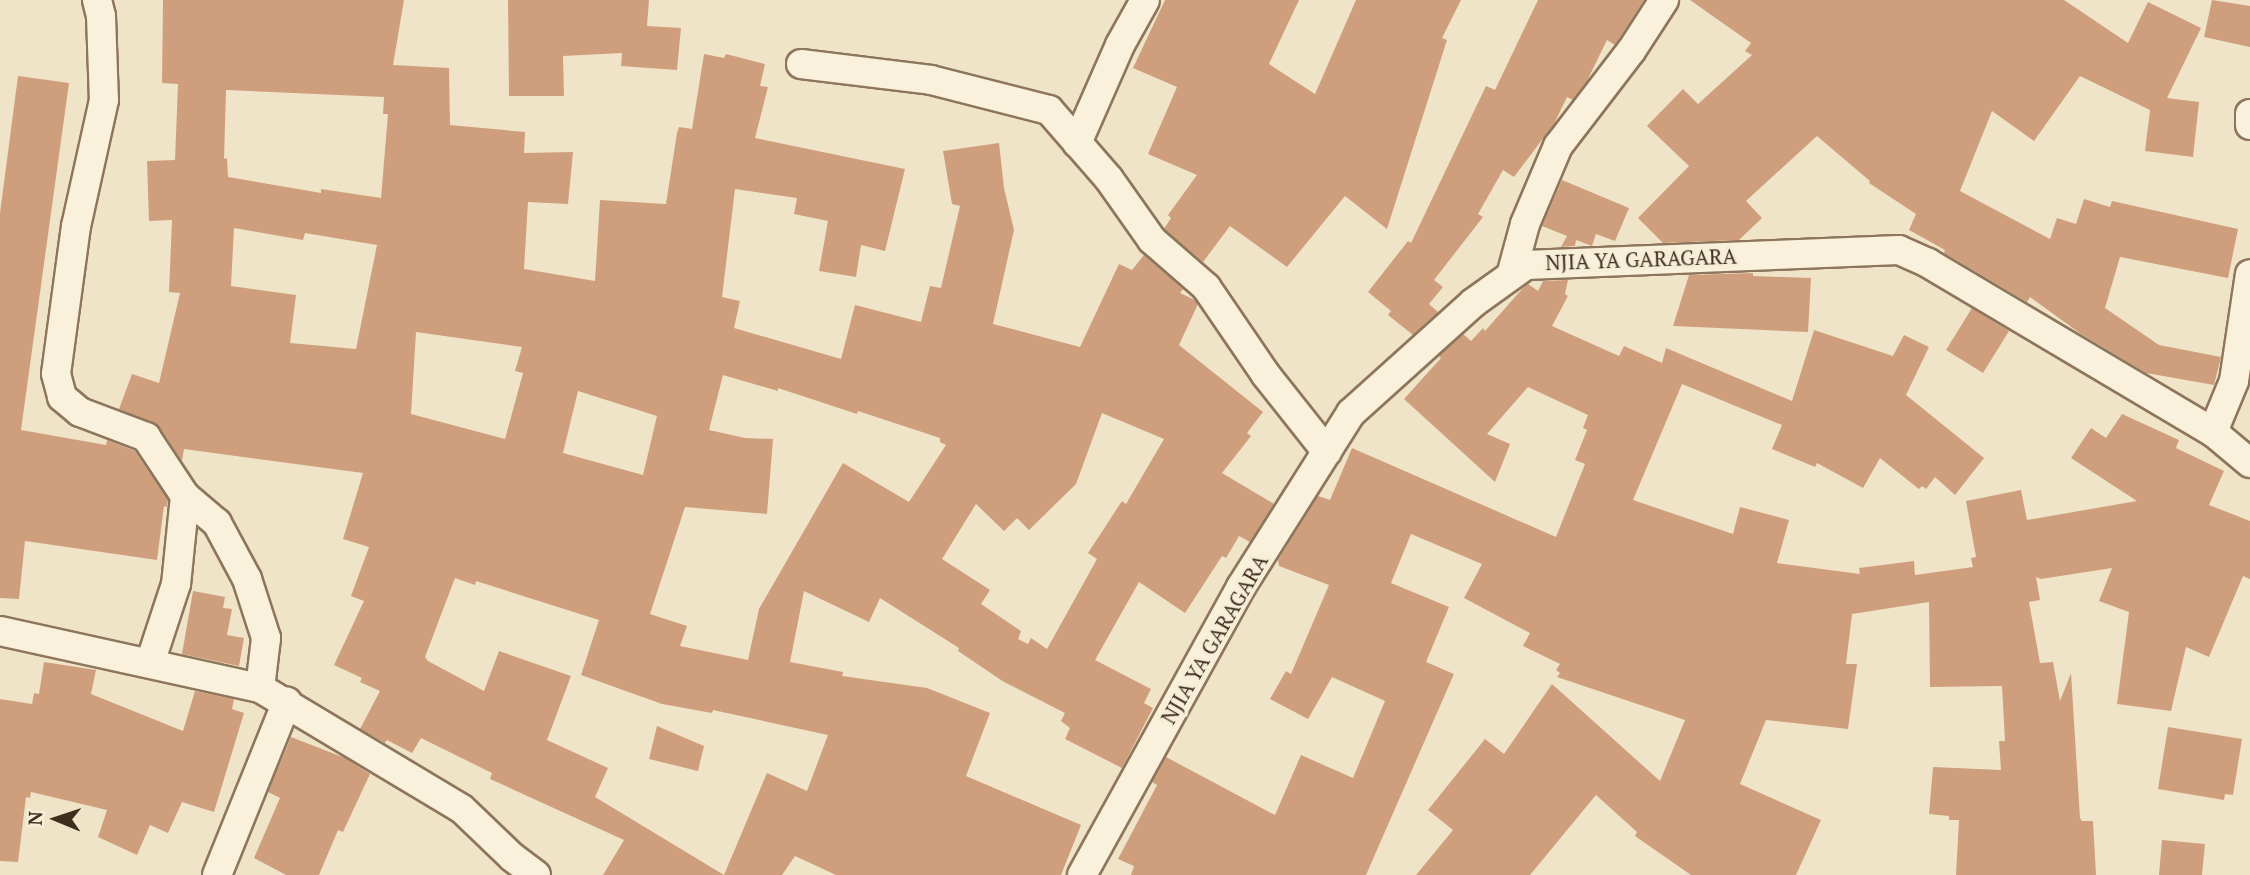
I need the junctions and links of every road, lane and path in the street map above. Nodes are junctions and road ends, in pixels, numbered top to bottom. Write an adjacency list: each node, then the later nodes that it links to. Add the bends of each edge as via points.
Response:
1 (97, 0): 13 (street, via 104,100 76,226 56,374 62,397 80,412 146,437)
2 (1145, 0): 7 (street)
3 (1664, 0): 8 (street, via 1558,146 1525,225)
4 (801, 64): 7 (street, via 931,80 1049,110)
5 (2250, 114): 6 (street)
6 (2250, 125)
7 (1077, 143): 11 (street, via 1152,240 1206,287)
8 (1512, 272): 10 (street, NJIA YA GARAGARA, via 1540,262 1899,250); 11 (street, NJIA YA GARAGARA, via 1351,413)
9 (2250, 274): 10 (street, via 2234,381)
10 (2213, 432): 12 (street, NJIA YA GARAGARA)
11 (1327, 452): 21 (street, NJIA YA GARAGARA, via 1241,587)
12 (2250, 463)
13 (185, 496): 15 (street, via 176,584); 16 (street, via 217,523 247,579 266,638)
14 (0, 631): 15 (street)
15 (150, 663): 16 (street)
16 (260, 688): 17 (street)
17 (287, 702): 18 (street, via 462,809); 19 (street)
18 (506, 866): 20 (street)
19 (217, 875)
20 (536, 875)
21 (1082, 875)

